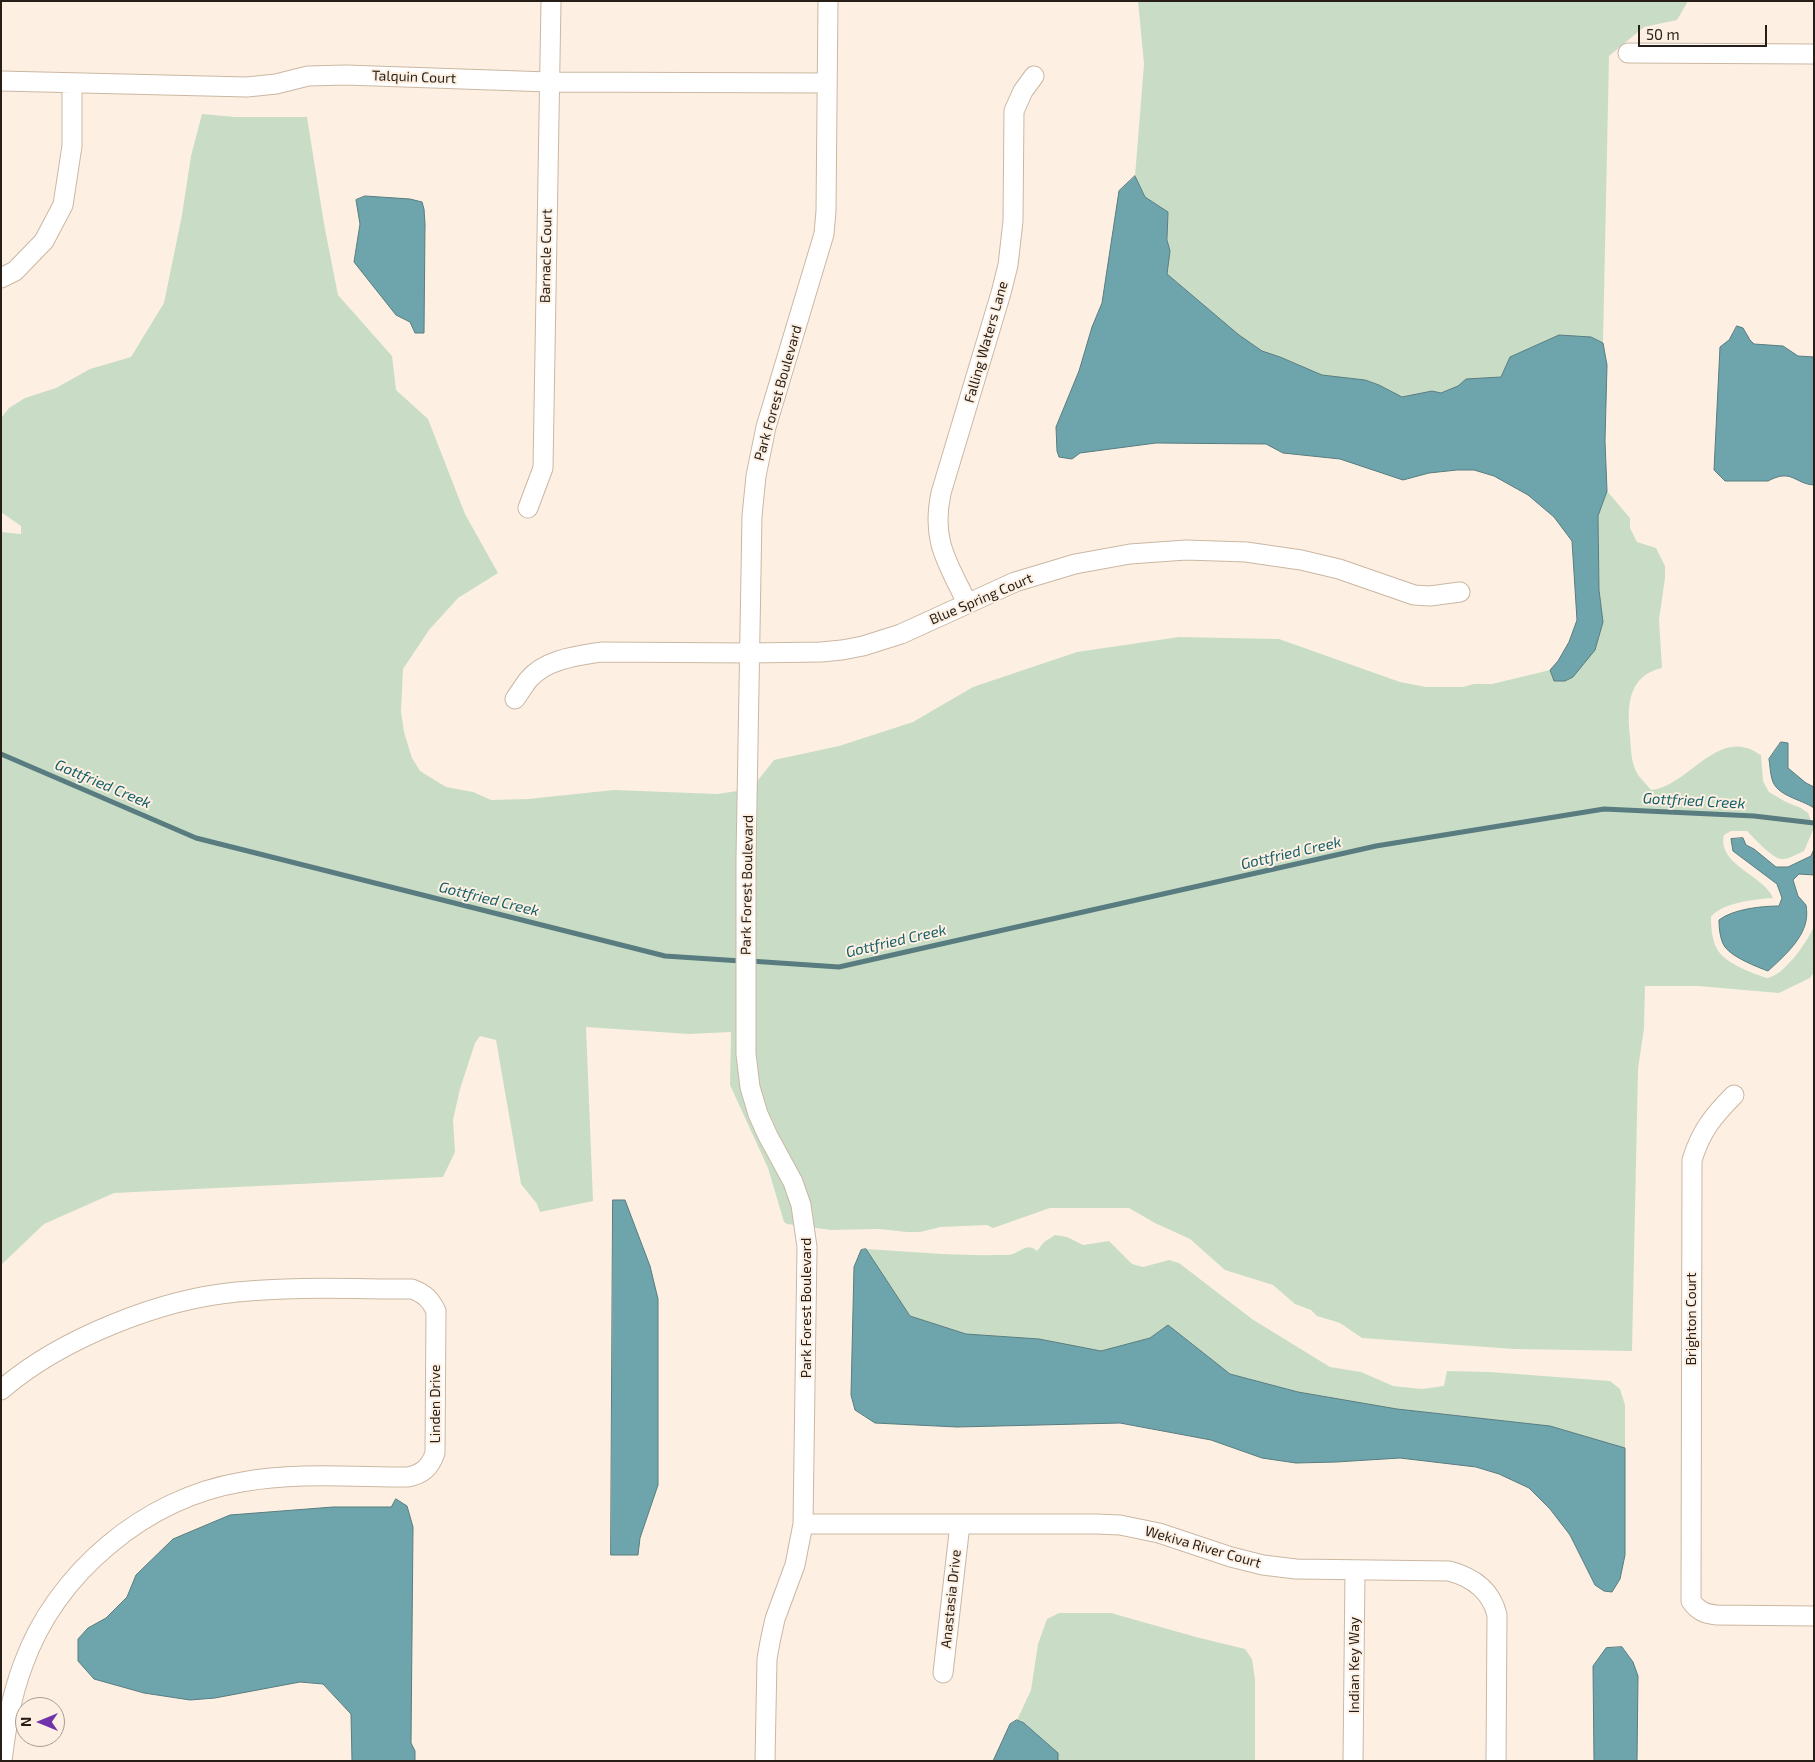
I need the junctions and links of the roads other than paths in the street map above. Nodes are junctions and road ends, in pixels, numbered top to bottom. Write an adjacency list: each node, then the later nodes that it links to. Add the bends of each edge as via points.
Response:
1 (550, 1): 7 (street, Barnacle Court)
2 (828, 1): 9 (street, Park Forest Boulevard)
3 (1628, 53): 4 (street)
4 (1814, 54)
5 (1034, 76): 13 (street, Falling Waters Lane, via 1014,111 1013,222 1008,264 938,511 941,549)
6 (1, 81): 8 (street, Talquin Court)
7 (549, 82): 8 (street, Talquin Court, via 346,75 308,76 247,87); 9 (street, Talquin Court); 11 (street, Barnacle Court, via 543,468)
8 (72, 83): 10 (street, via 72,146 63,205 44,241 15,271)
9 (827, 83): 14 (street, Park Forest Boulevard, via 824,234 766,428 756,476 752,516)
10 (1, 278)
11 (528, 508)
12 (1460, 592): 13 (street, Blue Spring Court, via 1414,595 1339,569 1301,560 1246,552 1186,550 1130,554 1075,564 1015,582)
13 (967, 603): 14 (street, Blue Spring Court, via 901,634 863,646 820,652)
14 (750, 653): 15 (street, Blue Spring Court, via 602,652 569,658 540,669); 18 (street, Park Forest Boulevard, via 746,1054 750,1087 758,1114 793,1182 806,1229)
15 (515, 699)
16 (1734, 1095): 21 (street, Brighton Court, via 1704,1130 1692,1160 1691,1601 1697,1610 1708,1614)
17 (1, 1390): 23 (street, Linden Drive, via 48,1357 92,1333 141,1314 198,1298 282,1288 412,1289 423,1293 436,1311 435,1453 426,1470 408,1477 288,1476 239,1482 180,1501 131,1528 78,1575 56,1602 37,1634 12,1700)
18 (803, 1524): 19 (street, Wekiva River Court); 24 (street, Park Forest Boulevard, via 794,1565 775,1619 767,1659)
19 (960, 1524): 20 (street, Wekiva River Court, via 1120,1525 1159,1533 1263,1565); 22 (street, Anastasia Drive)
20 (1355, 1570): 25 (street, Indian Key Way); 26 (street, Wekiva River Court, via 1449,1571 1474,1581 1486,1592 1497,1614)
21 (1814, 1616)
22 (943, 1673)
23 (2, 1761)
24 (765, 1761)
25 (1353, 1761)
26 (1496, 1761)

